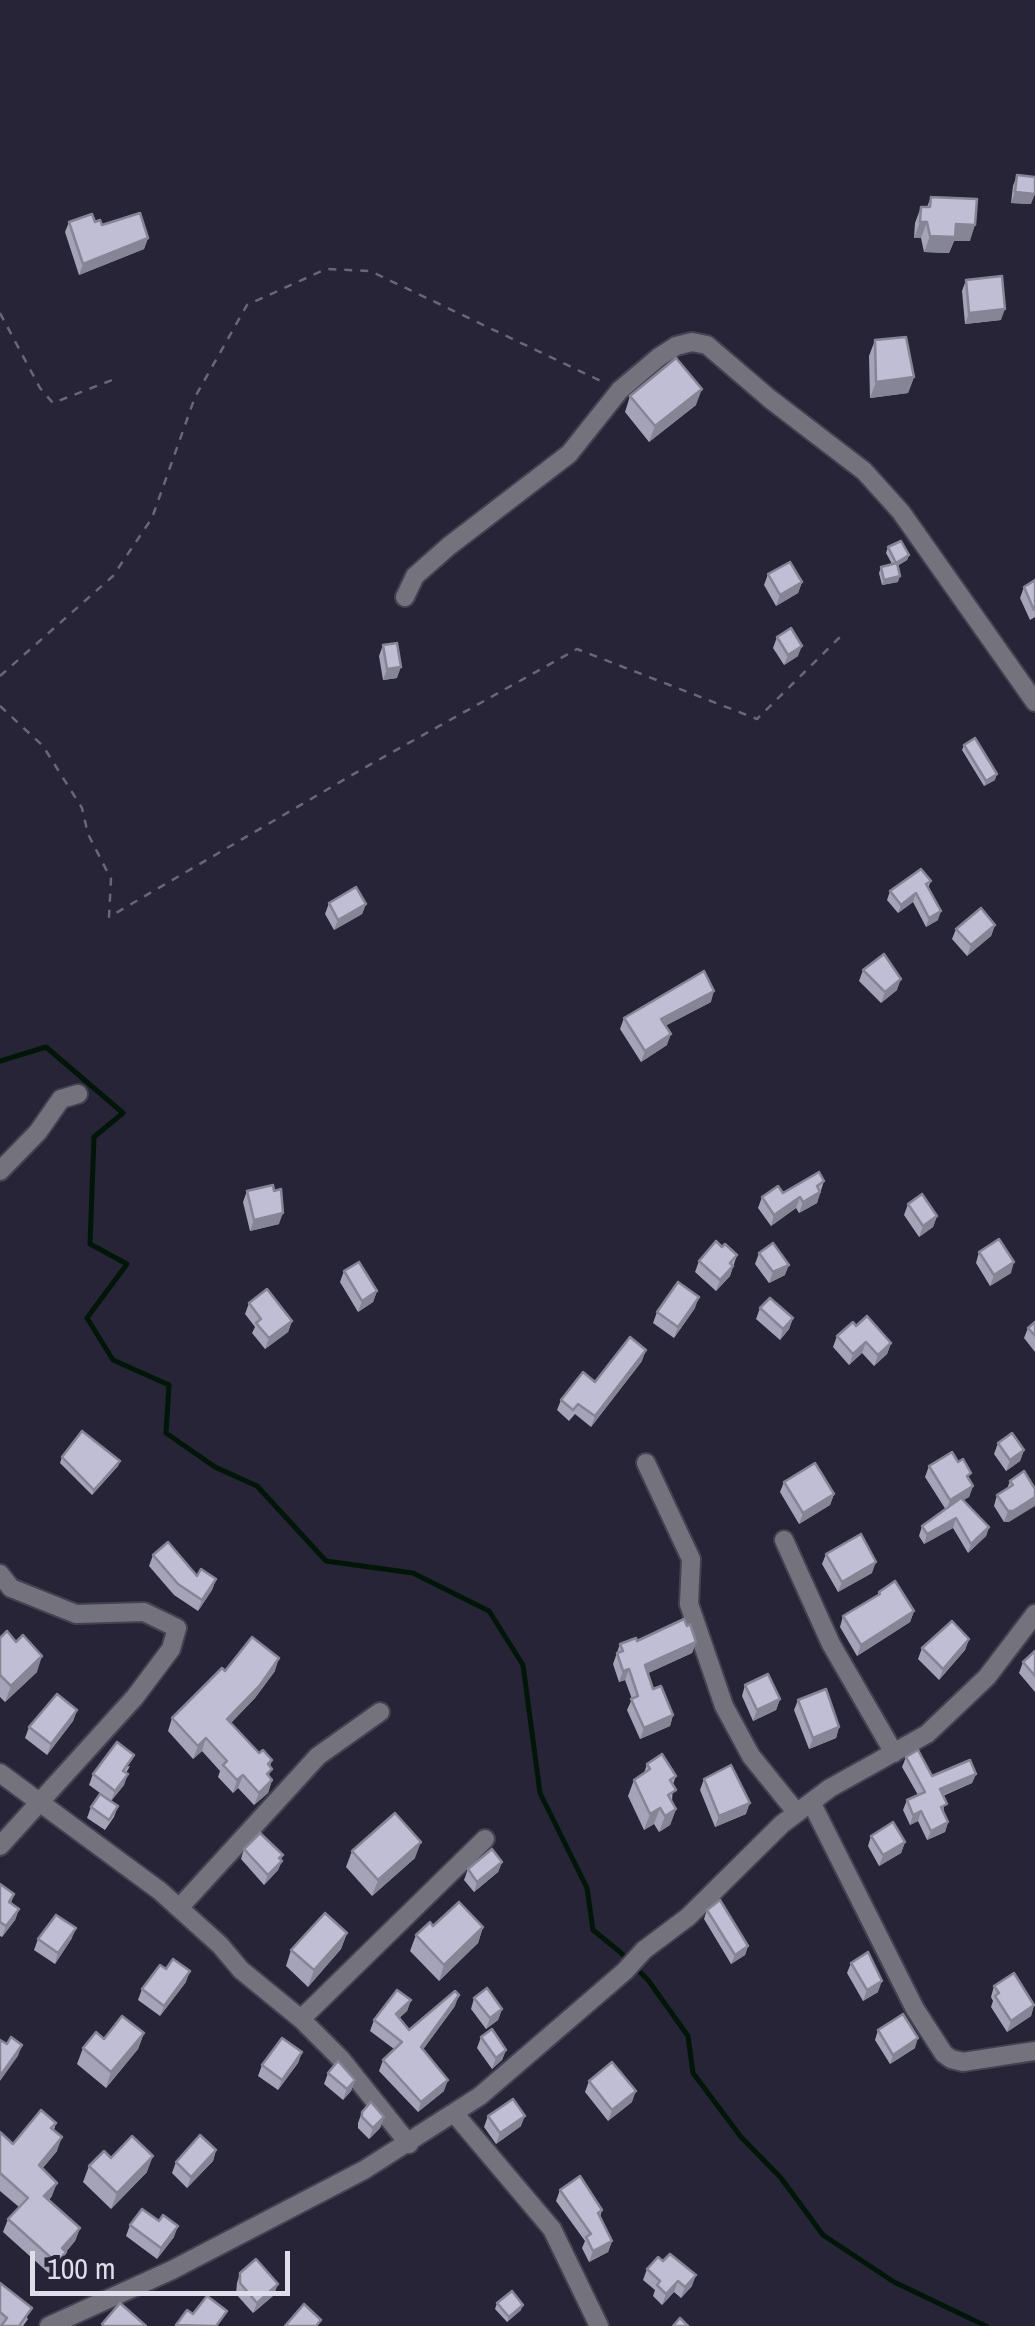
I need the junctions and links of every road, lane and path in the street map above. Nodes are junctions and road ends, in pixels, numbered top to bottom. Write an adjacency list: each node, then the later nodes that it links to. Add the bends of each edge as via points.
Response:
1 (0, 312): 2 (path, via 54,403)
2 (112, 380)
3 (620, 390): 4 (street, via 569,454 449,546 416,576); 6 (street, via 676,346 707,345 864,471); 7 (path, via 370,271 326,269 246,304 195,397 152,518 113,576)
4 (405, 597)
5 (841, 636): 9 (path, via 757,719 577,650 110,918 111,879 82,808 43,746)
6 (1026, 670): 8 (street)
7 (0, 676)
8 (1035, 702)
9 (0, 706)
10 (78, 1094): 11 (street, via 61,1099)
11 (0, 1171)
12 (646, 1463): 20 (street, via 691,1558 689,1604 724,1706 751,1756)
13 (784, 1540): 17 (street, via 831,1644)
14 (0, 1574): 19 (street, via 12,1588 76,1614 144,1612 177,1628 171,1650 135,1697)
15 (1035, 1614): 17 (street, via 960,1705)
16 (380, 1712): 23 (street, via 318,1756)
17 (894, 1752): 20 (street)
18 (0, 1773): 19 (street)
19 (38, 1800): 22 (street); 23 (street)
20 (804, 1808): 25 (street, via 944,2054 962,2062); 26 (street, via 625,1972)
21 (484, 1838): 24 (street)
22 (0, 1846)
23 (178, 1908): 24 (street)
24 (301, 2020): 27 (street)
25 (1035, 2051)
26 (454, 2113): 27 (street); 29 (street, via 552,2228)
27 (409, 2144): 28 (street, via 218,2247)
28 (50, 2326)
29 (599, 2326)

